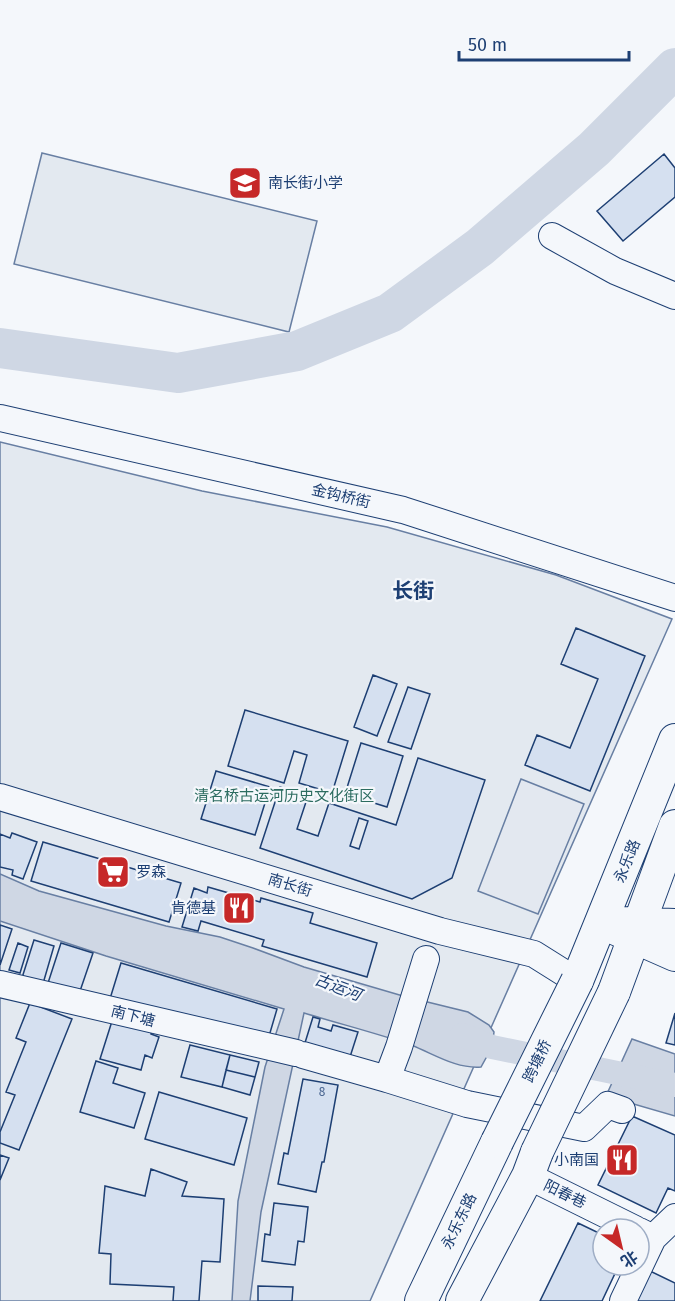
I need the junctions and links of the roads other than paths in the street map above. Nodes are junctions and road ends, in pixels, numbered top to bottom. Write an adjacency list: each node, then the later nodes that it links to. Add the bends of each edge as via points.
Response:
1 (552, 236): 2 (street, via 615,271)
2 (675, 296)
3 (0, 418): 4 (street, 金钩桥街, via 403,510)
4 (675, 598)
5 (675, 740): 8 (main road, 永乐路)
6 (0, 797): 13 (street, 南长街, via 440,931 534,954)
7 (675, 826): 10 (main road)
8 (601, 922): 10 (main road); 13 (main road, 永乐路)
9 (675, 925): 10 (main road)
10 (636, 930): 11 (main road); 18 (main road, bridge, via 614,992)
11 (675, 955)
12 (426, 959): 15 (street)
13 (577, 981): 17 (main road, 跨塘桥, bridge)
14 (0, 984): 15 (street, 南下塘, via 299,1054)
15 (387, 1079): 16 (street, via 467,1104 584,1128 608,1105)
16 (622, 1110)
17 (497, 1142): 23 (main road, 永乐东路)
18 (533, 1164): 19 (street, 阳春巷); 24 (main road)
19 (617, 1217)
20 (675, 1217): 21 (street)
21 (651, 1229)
22 (630, 1277): 25 (street)
23 (421, 1301)
24 (462, 1301)
25 (623, 1301)

